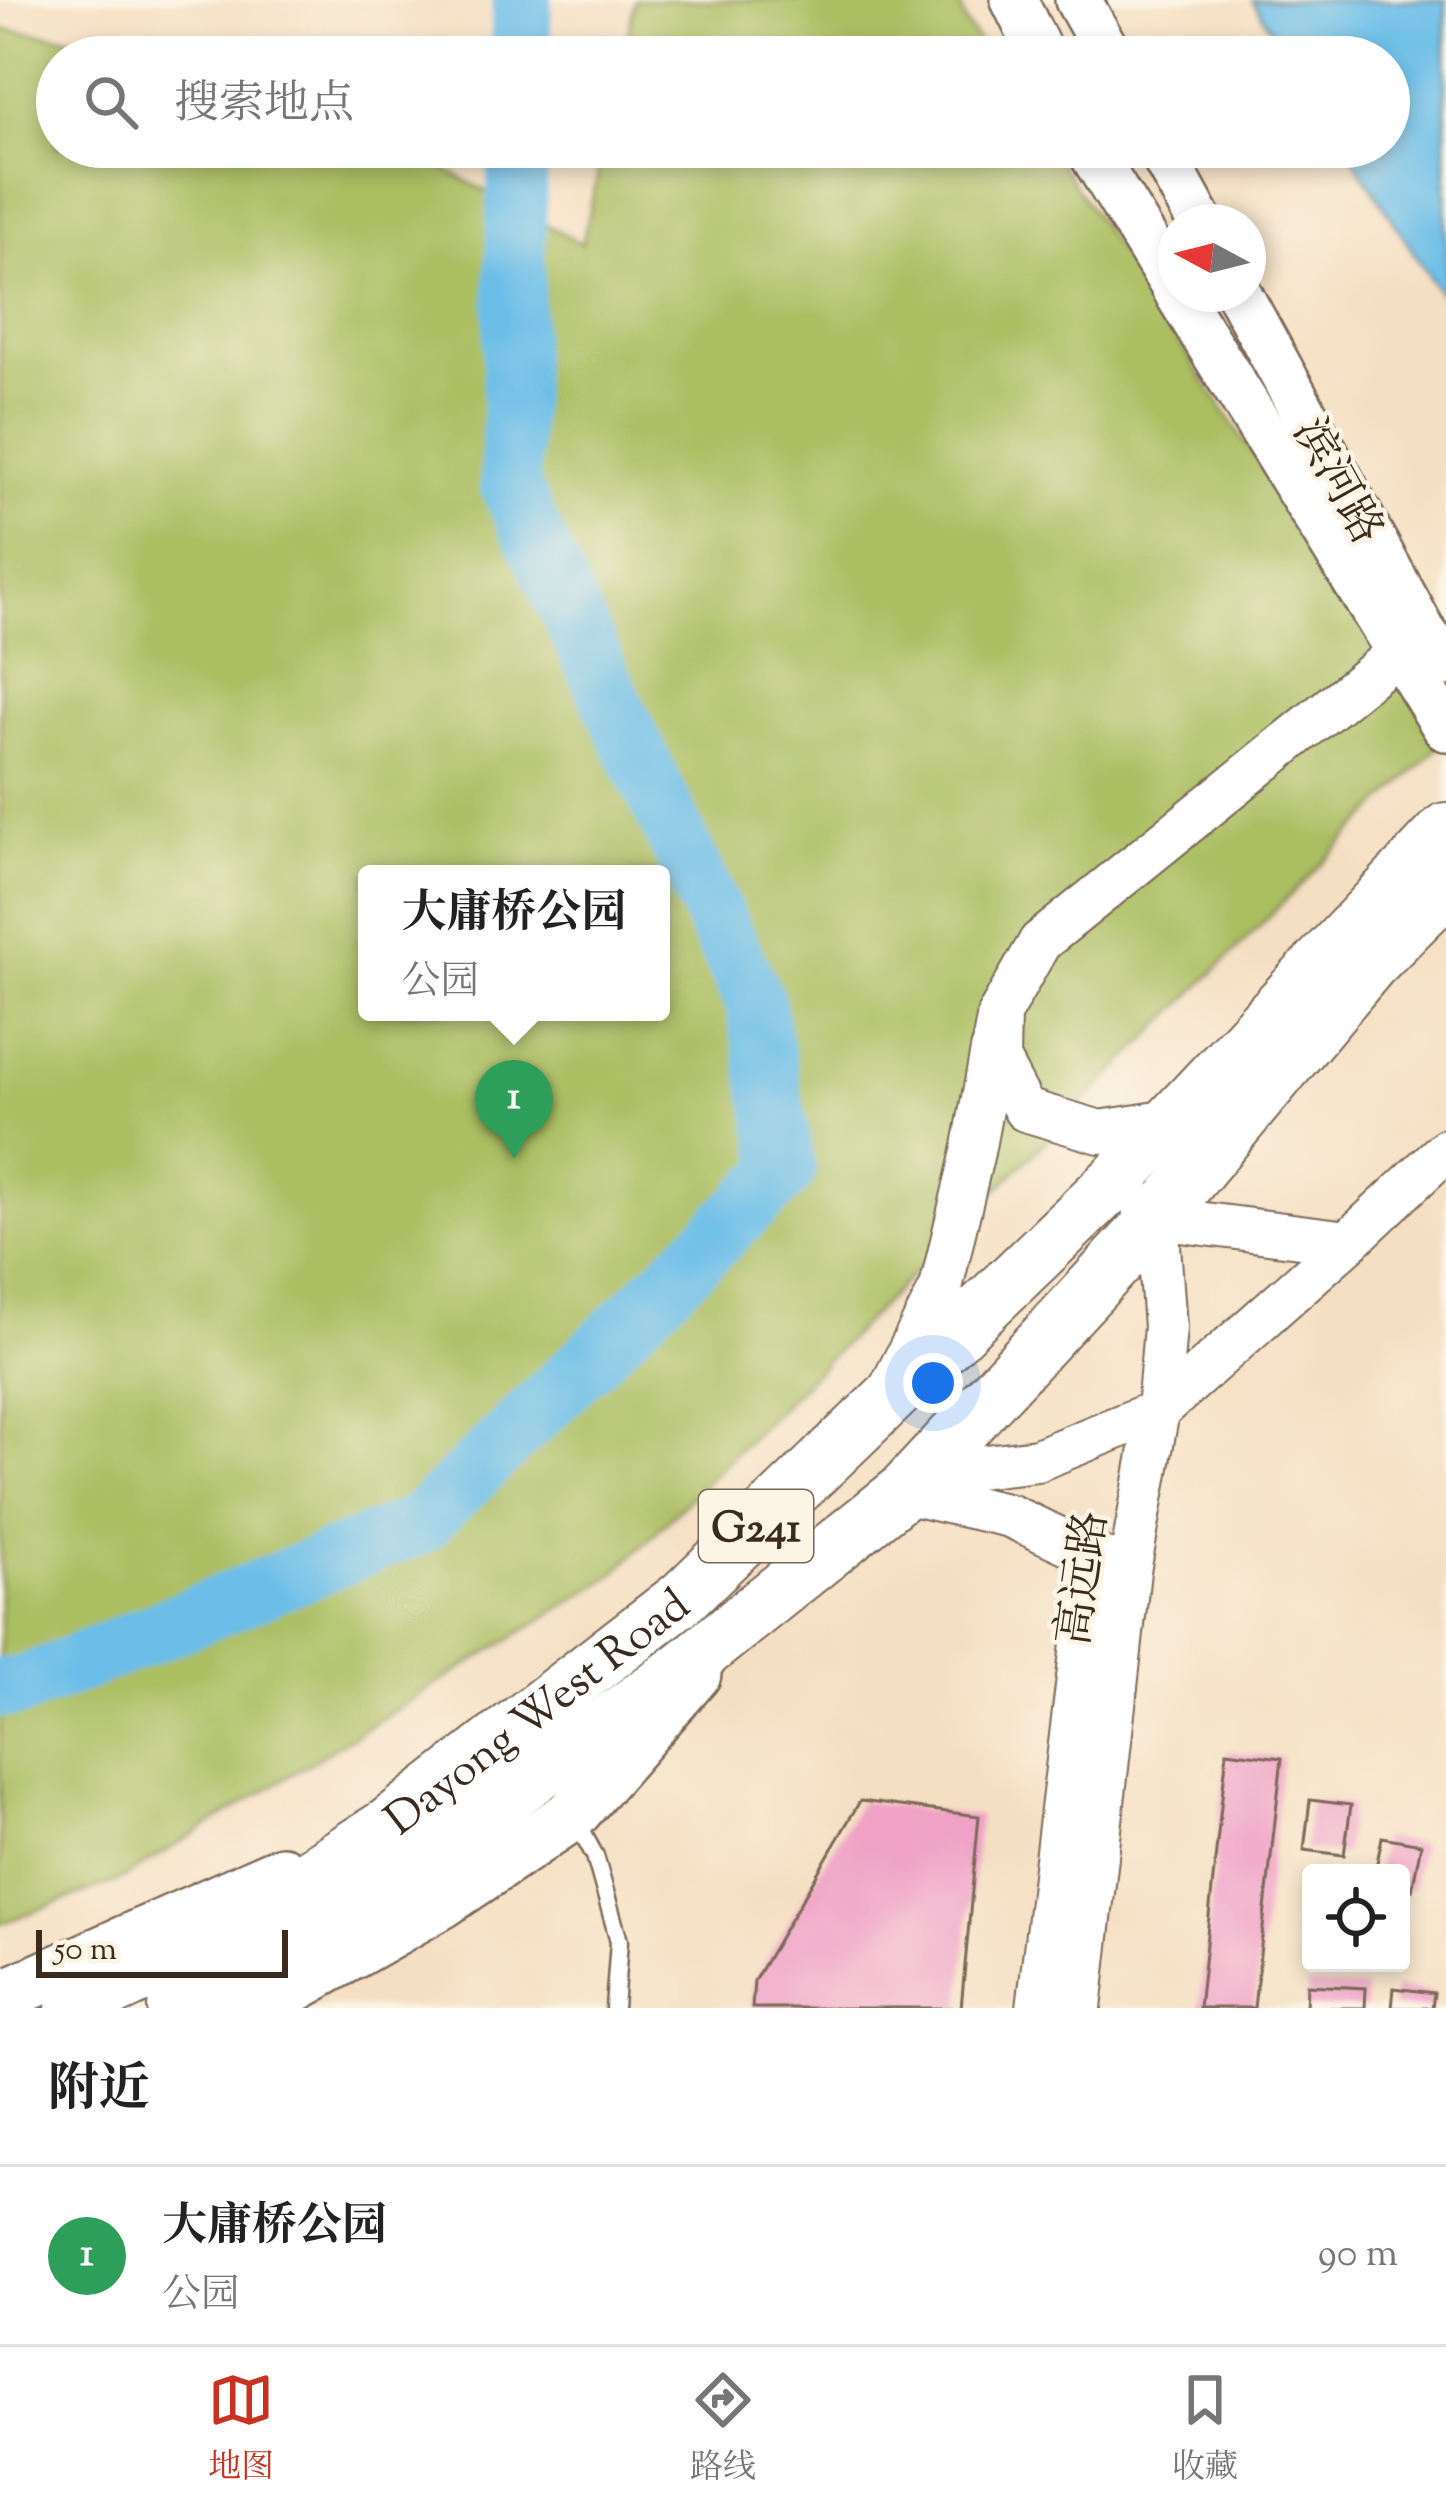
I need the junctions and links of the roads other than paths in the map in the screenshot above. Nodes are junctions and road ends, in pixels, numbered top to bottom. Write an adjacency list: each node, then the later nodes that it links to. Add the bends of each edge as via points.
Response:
1 (1014, 0): 3 (main road)
2 (1078, 0): 4 (main road)
3 (1032, 36)
4 (1098, 36)
5 (1101, 168): 8 (main road, 滨河路)
6 (1170, 168): 7 (main road)
7 (1189, 204)
8 (1158, 261)
9 (1191, 312): 11 (main road, 滨河路)
10 (1248, 312): 11 (main road, 滨河路)
11 (1423, 649): 12 (main road); 16 (street, via 1040,942)
12 (1446, 728)
13 (1446, 830): 15 (highway, G241)
14 (1446, 889): 15 (highway, G241)
15 (1359, 947): 17 (highway, Dayong West Road / G241); 20 (highway, Dayong West Road / G241)
16 (999, 1015): 17 (street, via 998,1059 1025,1110 1100,1132); 22 (street, via 941,1288)
17 (1171, 1121): 19 (highway, Dayong West Road / G241)
18 (1446, 1150): 21 (street)
19 (1116, 1180): 20 (street); 22 (highway, Dayong West Road / G241)
20 (1157, 1217): 21 (street); 23 (street, 高远路, via 1165,1327); 24 (highway, Dayong West Road / G241)
21 (1348, 1242): 23 (street)
22 (885, 1400): 28 (highway, Dayong West Road / G241, via 683,1597)
23 (1158, 1411): 24 (street, via 1037,1460); 25 (street, 高远路)
24 (911, 1483): 25 (street); 26 (highway, Dayong West Road / G241)
25 (1111, 1562): 34 (street, 高远路); 35 (street, 高远路)
26 (742, 1621): 27 (main road); 31 (highway, Dayong West Road / G241, via 481,1815)
27 (572, 1815): 32 (main road, via 441,1904); 33 (lane, via 595,1856 619,1941)
28 (387, 1826): 29 (main road); 30 (highway, Dayong West Road / G241, via 176,1960)
29 (0, 1997)
30 (73, 2008)
31 (175, 2008)
32 (256, 2008)
33 (614, 2008)
34 (1038, 2008)
35 (1080, 2008)

